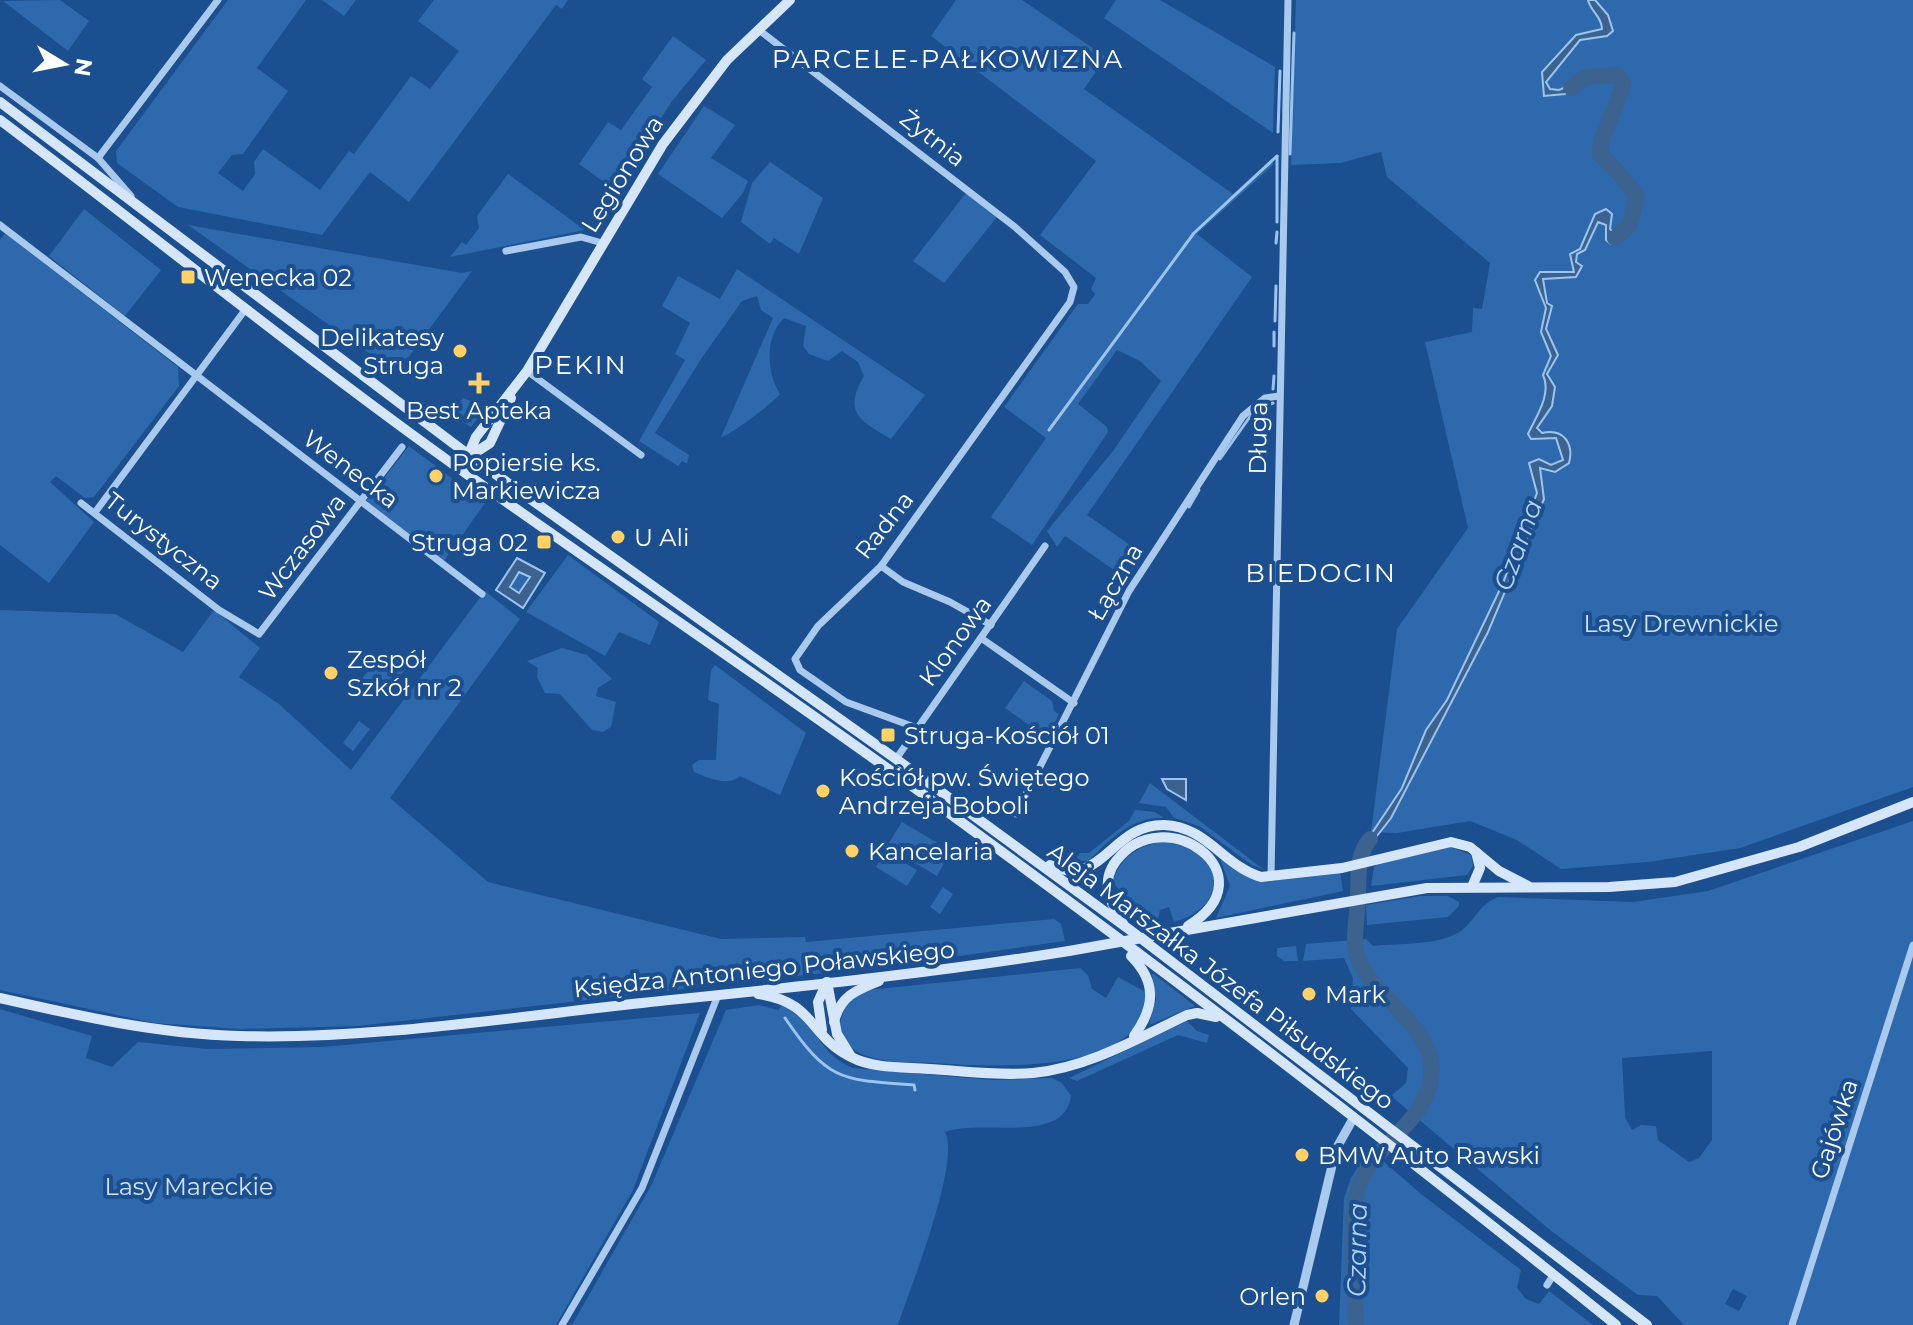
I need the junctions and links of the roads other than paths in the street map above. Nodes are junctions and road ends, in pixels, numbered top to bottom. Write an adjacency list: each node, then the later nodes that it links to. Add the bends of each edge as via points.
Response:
1 (218, 0): 8 (street)
2 (790, 0): 4 (main road, Legionowa)
3 (1288, 0): 17 (street, Długa)
4 (759, 30): 11 (main road, Legionowa, via 695,99); 13 (street, Żytnia, via 1015,227 1065,272)
5 (0, 86): 8 (street)
6 (0, 102): 9 (main road, Aleja Marszałka Józefa Piłsudskiego)
7 (0, 120): 14 (main road, Aleja Marszałka Józefa Piłsudskiego)
8 (98, 158): 9 (street)
9 (143, 210): 20 (main road, Aleja Marszałka Józefa Piłsudskiego)
10 (0, 225): 16 (street, Wenecka)
11 (602, 243): 12 (street, via 581,237); 15 (main road, Legionowa)
12 (506, 251)
13 (1074, 287): 26 (street, Radna, via 1070,302)
14 (245, 310): 16 (street); 21 (main road, Aleja Marszałka Józefa Piłsudskiego)
15 (527, 371): 19 (street); 20 (main road, Legionowa, via 490,443)
16 (196, 376): 22 (street, Wenecka); 24 (street)
17 (1279, 396): 31 (street, Łączna, via 1253,405 1232,431 1129,591); 38 (street, Długa)
18 (402, 447): 22 (street, Wczasowa)
19 (641, 455)
20 (470, 456): 21 (main road, Legionowa); 33 (main road, Aleja Marszałka Józefa Piłsudskiego)
21 (462, 470): 42 (main road, Aleja Marszałka Józefa Piłsudskiego, via 917,790)
22 (362, 502): 27 (street, Wenecka); 29 (street, Wczasowa)
23 (81, 503): 24 (street, Turystyczna)
24 (96, 511): 29 (street, Turystyczna, via 100,520 219,610 251,632)
25 (1045, 546): 28 (street, Klonowa)
26 (881, 566): 28 (street); 32 (street, Radna, via 818,626 795,664 854,707)
27 (482, 594)
28 (991, 625): 30 (street, Klonowa)
29 (263, 633)
30 (981, 638): 31 (street); 32 (street, Klonowa)
31 (1074, 703): 35 (street, Łączna)
32 (917, 728): 33 (street, Klonowa)
33 (896, 759): 37 (main road, Aleja Marszałka Józefa Piłsudskiego)
34 (1913, 802): 40 (main road, Księdza Antoniego Poławskiego, via 1799,847 1691,879)
35 (1016, 814)
36 (1476, 852): 38 (main road, via 1451,842 1342,868); 39 (main road, via 1480,868); 40 (main road)
37 (1026, 854): 38 (main road, via 1058,869 1088,870 1131,832 1174,826 1203,837 1254,874); 41 (main road, Aleja Marszałka Józefa Piłsudskiego)
38 (1271, 877)
39 (1472, 887): 40 (main road, Księdza Antoniego Poławskiego); 43 (main road, Księdza Antoniego Poławskiego, via 1378,894)
40 (1531, 888)
41 (1130, 930): 43 (main road, via 1109,896 1110,872 1132,846 1165,837 1201,850 1219,879 1212,908); 61 (main road, Aleja Marszałka Józefa Piłsudskiego)
42 (1106, 931): 50 (main road, Aleja Marszałka Józefa Piłsudskiego); 53 (main road, via 1142,967 1151,989 1149,1012)
43 (1181, 931): 45 (main road, Księdza Antoniego Poławskiego, bridge)
44 (1913, 945): 62 (street, Gajówka)
45 (897, 975): 46 (main road, Księdza Antoniego Poławskiego); 51 (main road, via 851,992 840,1003)
46 (827, 982): 47 (main road, Księdza Antoniego Poławskiego); 51 (main road); 52 (main road, via 818,1002)
47 (742, 992): 48 (main road, Księdza Antoniego Poławskiego); 52 (main road, via 792,1002)
48 (718, 995): 49 (main road, Księdza Antoniego Poławskiego, via 272,1036 158,1030); 58 (street, via 642,1188)
49 (0, 998)
50 (1225, 1021): 53 (main road, via 1197,1013); 55 (main road, Aleja Marszałka Józefa Piłsudskiego)
51 (834, 1022): 54 (main road)
52 (823, 1035): 54 (main road)
53 (1133, 1038): 54 (main road, via 1086,1061 1034,1073 884,1065)
54 (852, 1058)
55 (1354, 1117): 56 (main road, Aleja Marszałka Józefa Piłsudskiego); 59 (street, via 1336,1149)
56 (1554, 1274): 57 (street); 60 (main road, Aleja Marszałka Józefa Piłsudskiego)
57 (1547, 1285)
58 (562, 1325)
59 (1294, 1325)
60 (1616, 1325)
61 (1647, 1325)
62 (1792, 1325)

